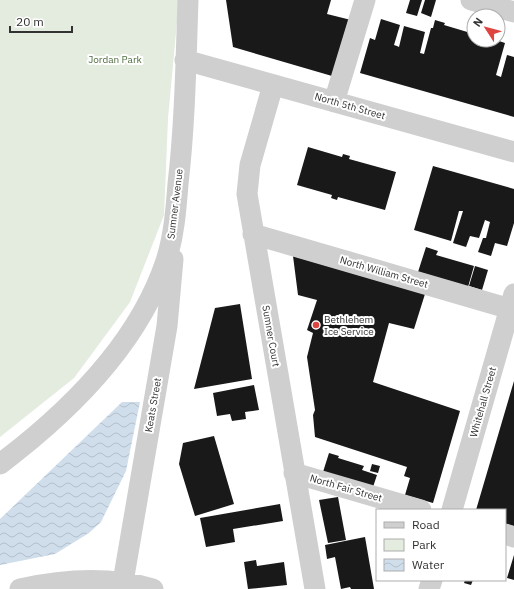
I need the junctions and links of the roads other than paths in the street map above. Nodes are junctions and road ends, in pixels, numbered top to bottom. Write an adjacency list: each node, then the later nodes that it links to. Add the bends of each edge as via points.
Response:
1 (188, 0): 5 (street, Sumner Avenue)
2 (365, 0): 7 (street)
3 (471, 0): 4 (street)
4 (514, 12)
5 (185, 60): 6 (street, North 5th Street); 9 (street, Sumner Avenue, via 181,162)
6 (274, 85): 7 (street, North 5th Street); 10 (street, Sumner Court, via 250,165 247,194)
7 (334, 102): 8 (street, North 5th Street)
8 (514, 152)
9 (174, 228): 12 (street, Sumner Avenue, via 166,261 154,290 137,324 119,350 82,392); 16 (street, Keats Street, via 167,326)
10 (253, 234): 11 (street, North William Street); 13 (street, Sumner Court)
11 (513, 304): 15 (street, Whitehall Street)
12 (0, 464)
13 (294, 473): 14 (street, North Fair Street); 19 (street, Sumner Court)
14 (418, 509)
15 (452, 509)
16 (123, 582): 17 (street, via 50,582); 18 (street)
17 (20, 589)
18 (153, 589)
19 (315, 589)

